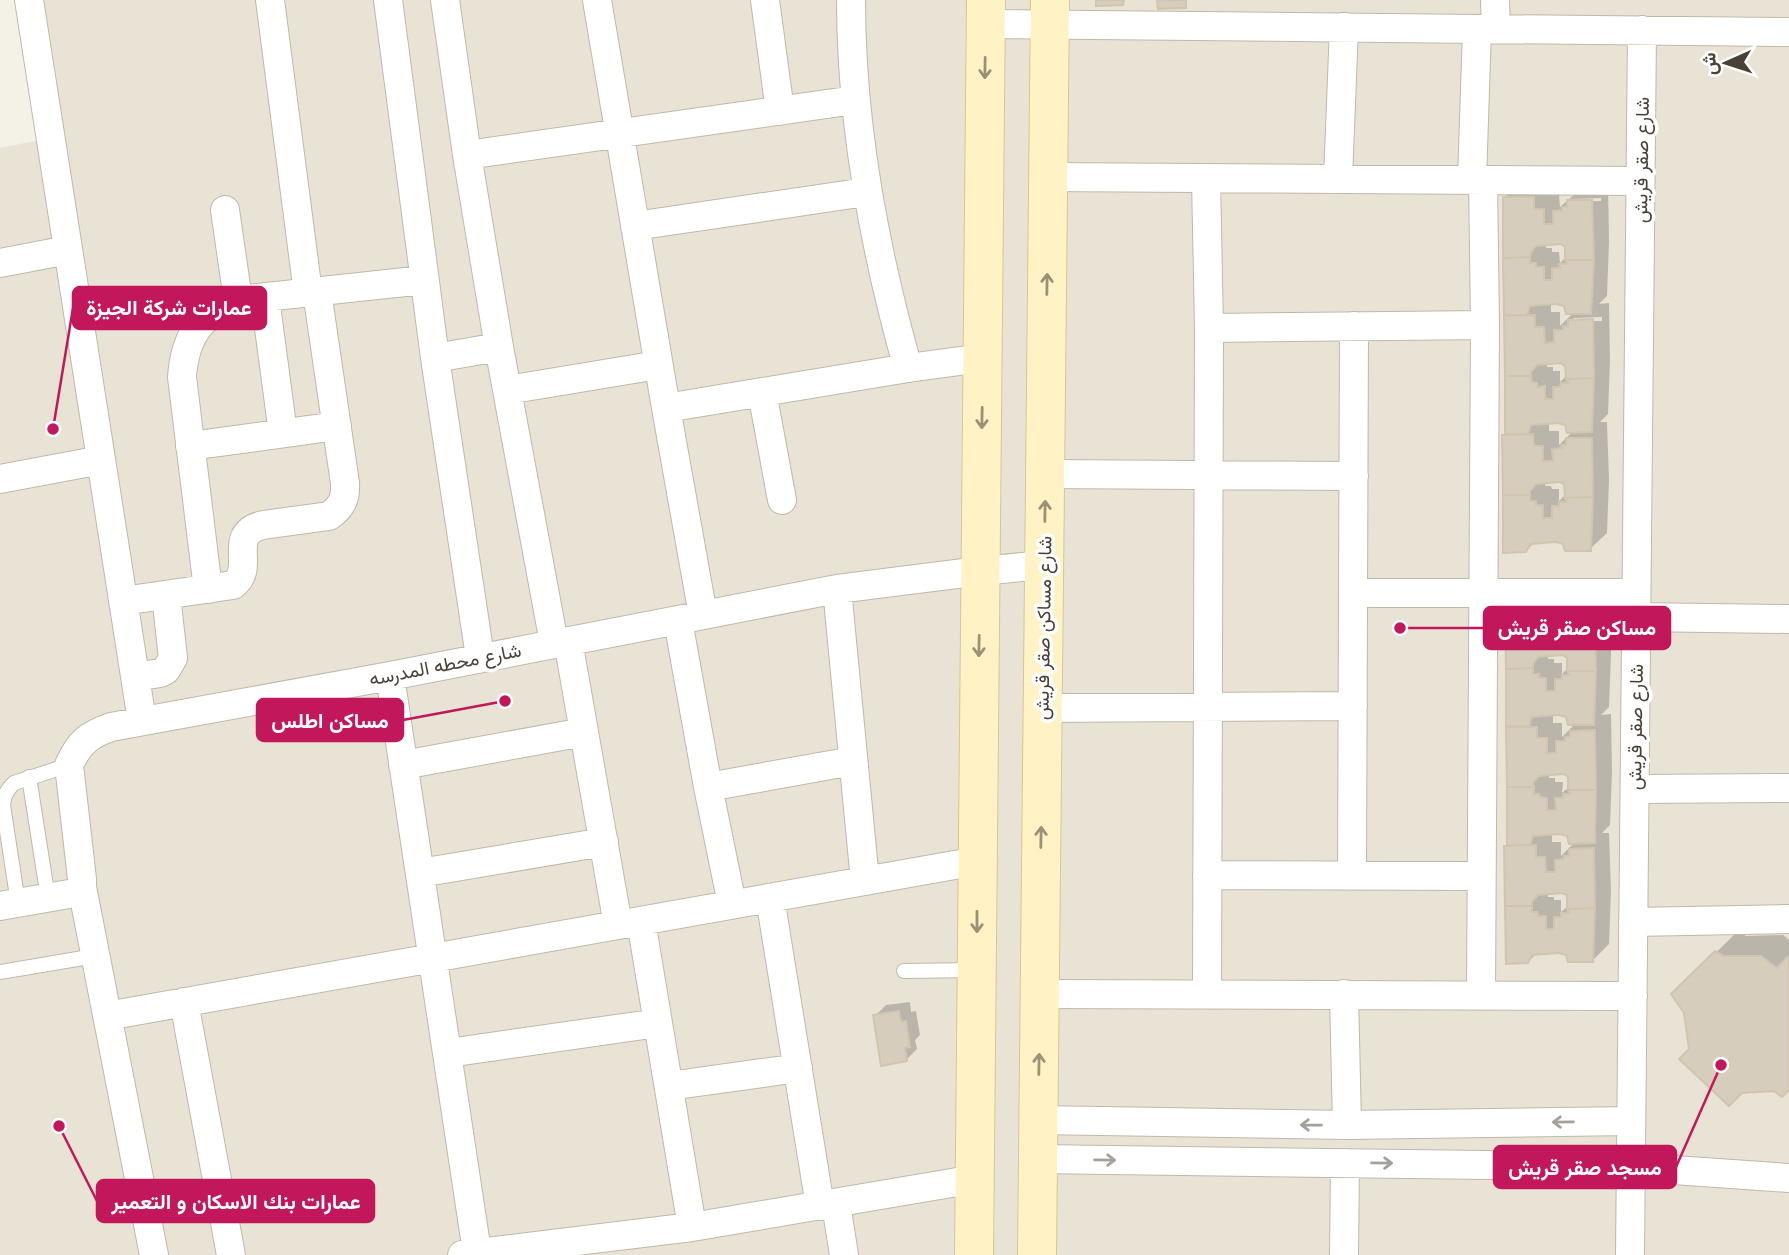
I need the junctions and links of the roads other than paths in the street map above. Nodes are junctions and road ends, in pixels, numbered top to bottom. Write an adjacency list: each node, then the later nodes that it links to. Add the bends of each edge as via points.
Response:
1 (29, 0): 28 (street)
2 (270, 0): 31 (street)
3 (388, 0): 30 (street)
4 (445, 0): 19 (street)
5 (597, 0): 18 (street)
6 (765, 0): 17 (street)
7 (851, 0): 16 (street)
8 (1495, 0): 13 (street)
9 (986, 12): 10 (street); 38 (street, one-way to 38)
10 (1050, 12): 11 (street); 20 (street, شارع مساكن صقر قريش)
11 (1218, 13): 12 (street)
12 (1345, 27): 13 (street); 22 (street)
13 (1486, 29): 14 (street); 23 (street)
14 (1642, 30): 15 (street); 24 (street, شارع صقر قريش)
15 (1789, 32)
16 (855, 100): 17 (street); 25 (street)
17 (780, 111): 18 (street)
18 (620, 133): 19 (street); 27 (street)
19 (467, 155): 36 (street)
20 (1048, 177): 21 (street); 48 (street, شارع مساكن صقر قريش, one-way to 20)
21 (1206, 178): 22 (street); 35 (street)
22 (1338, 179): 23 (street)
23 (1478, 180): 24 (street); 33 (street)
24 (1640, 181): 61 (street, شارع صقر قريش)
25 (866, 192): 27 (street); 40 (street)
26 (225, 210): 32 (street)
27 (635, 226): 39 (street)
28 (68, 250): 29 (street); 47 (street)
29 (0, 263)
30 (424, 279): 31 (street); 37 (street)
31 (313, 292): 32 (street); 44 (street)
32 (251, 299): 45 (street); 46 (street, via 208,316 188,343 182,377)
33 (1485, 325): 34 (street); 58 (street)
34 (1354, 326): 35 (street); 50 (street)
35 (1209, 328): 49 (street)
36 (499, 347): 37 (street); 41 (street)
37 (435, 358): 65 (street)
38 (982, 358): 40 (street); 54 (street, one-way to 54)
39 (658, 365): 41 (street); 43 (street)
40 (908, 368): 42 (street)
41 (507, 390): 64 (street)
42 (762, 392): 43 (street); 52 (street)
43 (666, 408): 62 (street)
44 (337, 426): 45 (street); 55 (street, via 346,493 337,510 329,516 248,531 239,581)
45 (283, 433): 46 (street)
46 (190, 446): 55 (street)
47 (101, 460): 51 (street); 60 (street)
48 (1045, 474): 49 (street); 53 (street, شارع مساكن صقر قريش, one-way to 48)
49 (1209, 475): 50 (street); 69 (street)
50 (1354, 475): 57 (street)
51 (0, 479)
52 (782, 500)
53 (1044, 565): 54 (street, شارع محطه المدرسه); 70 (street, شارع مساكن صقر قريش)
54 (980, 570): 56 (street, شارع محطه المدرسه); 81 (street, one-way to 81)
55 (208, 589): 59 (street)
56 (837, 589): 62 (street, شارع محطه المدرسه); 73 (street)
57 (1353, 593): 58 (street); 68 (street)
58 (1483, 593): 61 (street); 85 (street)
59 (166, 595): 60 (street); 67 (street, via 173,651 170,665 160,673)
60 (123, 601): 67 (street)
61 (1636, 605): 63 (street); 79 (street, شارع صقر قريش)
62 (690, 618): 64 (street, شارع محطه المدرسه); 77 (street)
63 (1789, 619)
64 (561, 642): 65 (street, شارع محطه المدرسه); 72 (street)
65 (480, 657): 66 (street, شارع محطه المدرسه)
66 (390, 676): 71 (street, شارع محطه المدرسه); 75 (street)
67 (135, 677): 71 (street)
68 (1353, 706): 69 (street); 84 (street)
69 (1208, 707): 70 (street); 83 (street)
70 (1042, 708): 100 (street, شارع مساكن صقر قريش, one-way to 70)
71 (142, 721): 74 (street, شارع محطه المدرسه, via 97,732 75,751)
72 (584, 732): 75 (street); 80 (street)
73 (853, 761): 77 (street); 86 (street)
74 (69, 765): 76 (lane); 87 (street)
75 (404, 765): 82 (street)
76 (29, 778): 88 (lane); 91 (lane, via 13,783 4,796)
77 (708, 787): 90 (street)
78 (1789, 788): 79 (street)
79 (1634, 789): 93 (street, شارع صقر قريش)
80 (604, 842): 82 (street); 94 (street)
81 (977, 861): 86 (street); 97 (street, one-way to 97)
82 (420, 873): 96 (street)
83 (1207, 874): 84 (street); 101 (street)
84 (1352, 875): 85 (street)
85 (1481, 876): 103 (street)
86 (865, 881): 89 (street)
87 (82, 887): 88 (street, via 76,893); 95 (street)
88 (48, 898): 91 (street)
89 (770, 898): 90 (street); 109 (street)
90 (732, 904): 94 (street)
91 (9, 905)
92 (1789, 919): 93 (street)
93 (1633, 922): 104 (street, شارع صقر قريش)
94 (630, 923): 96 (street); 107 (street)
95 (95, 956): 99 (lane); 106 (street)
96 (433, 958): 105 (street); 108 (street)
97 (976, 970): 98 (lane); 118 (street)
98 (904, 971)
99 (0, 972)
100 (1040, 994): 101 (street); 111 (street, شارع مساكن صقر قريش, one-way to 100)
101 (1207, 994): 102 (street)
102 (1344, 994): 103 (street); 113 (street)
103 (1481, 995): 104 (street)
104 (1633, 996): 112 (street, شارع صقر قريش)
105 (184, 1002): 106 (street); 124 (street)
106 (107, 1016): 123 (street)
107 (658, 1023): 108 (street); 110 (street)
108 (448, 1053): 122 (street)
109 (798, 1068): 110 (street); 119 (street)
110 (669, 1086): 120 (street)
111 (1038, 1120): 113 (street, one-way to 111); 114 (street, شارع مساكن صقر قريش)
112 (1631, 1121): 113 (street, one-way to 113); 116 (street, شارع صقر قريش)
113 (1347, 1125)
114 (1037, 1159): 115 (street, one-way to 115); 127 (street, شارع مساكن صقر قريش)
115 (1345, 1163): 116 (street, one-way to 116); 128 (street)
116 (1631, 1167): 117 (street); 129 (street, شارع صقر قريش)
117 (1789, 1178)
118 (975, 1180): 119 (street); 126 (street)
119 (828, 1205): 120 (street); 125 (street)
120 (692, 1227): 121 (street)
121 (571, 1249): 122 (street)
122 (469, 1254)
123 (154, 1255)
124 (232, 1255)
125 (844, 1255)
126 (974, 1255)
127 (1037, 1255)
128 (1345, 1255)
129 (1630, 1255)

